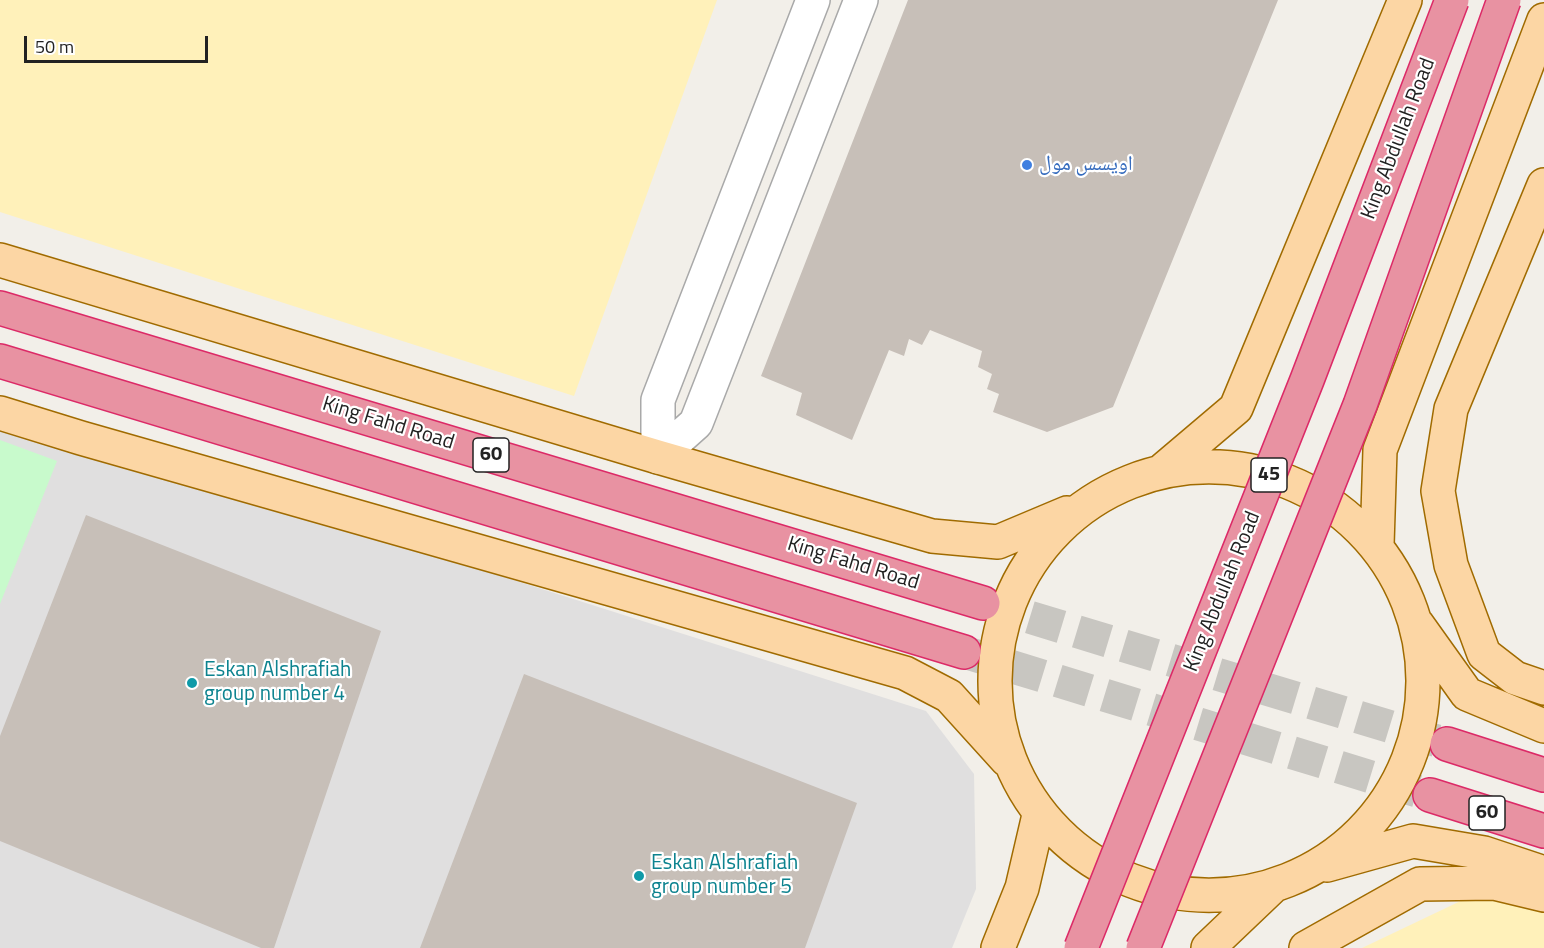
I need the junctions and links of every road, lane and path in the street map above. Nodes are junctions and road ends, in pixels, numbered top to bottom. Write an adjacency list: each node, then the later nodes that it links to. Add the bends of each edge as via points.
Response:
1 (813, 0): 12 (lane, via 658,400)
2 (861, 0): 12 (lane, via 696,423)
3 (1405, 0): 13 (main road, via 1236,408)
4 (1452, 0): 32 (highway, King Abdullah Road / 45, bridge, via 1307,380)
5 (1504, 0): 33 (highway, bridge, via 1360,405)
6 (1544, 20): 15 (main road, via 1380,450)
7 (1544, 185): 19 (main road, via 1451,409 1438,491 1451,565 1484,654 1515,678)
8 (0, 260): 12 (main road)
9 (0, 308): 16 (highway, King Fahd Road / 60)
10 (0, 361): 18 (highway, 60)
11 (0, 412): 22 (main road, via 92,442 905,673 949,696)
12 (658, 457): 14 (main road, via 932,536 998,542)
13 (1164, 469): 14 (main road, via 1120,484); 15 (main road, via 1223,465 1281,477 1333,504)
14 (1080, 508): 22 (main road, via 1031,558 1001,622 993,691)
15 (1377, 544): 17 (main road, via 1401,582)
16 (982, 603)
17 (1416, 623): 20 (main road, via 1467,694); 27 (main road, via 1424,694 1407,764 1369,824)
18 (964, 652)
19 (1544, 688)
20 (1544, 726)
21 (1446, 744): 23 (highway)
22 (1008, 760): 25 (main road)
23 (1544, 775)
24 (1430, 795): 26 (highway, 60)
25 (1039, 815): 29 (main road, via 1086,859 1143,887 1207,897); 31 (main road, via 1022,888)
26 (1544, 831)
27 (1314, 869): 28 (main road, via 1413,841 1484,853); 29 (main road)
28 (1544, 873)
29 (1271, 888): 34 (main road)
30 (1544, 895): 35 (main road, via 1494,884 1420,884)
31 (998, 948)
32 (1081, 948)
33 (1143, 948)
34 (1208, 948)
35 (1306, 948)

